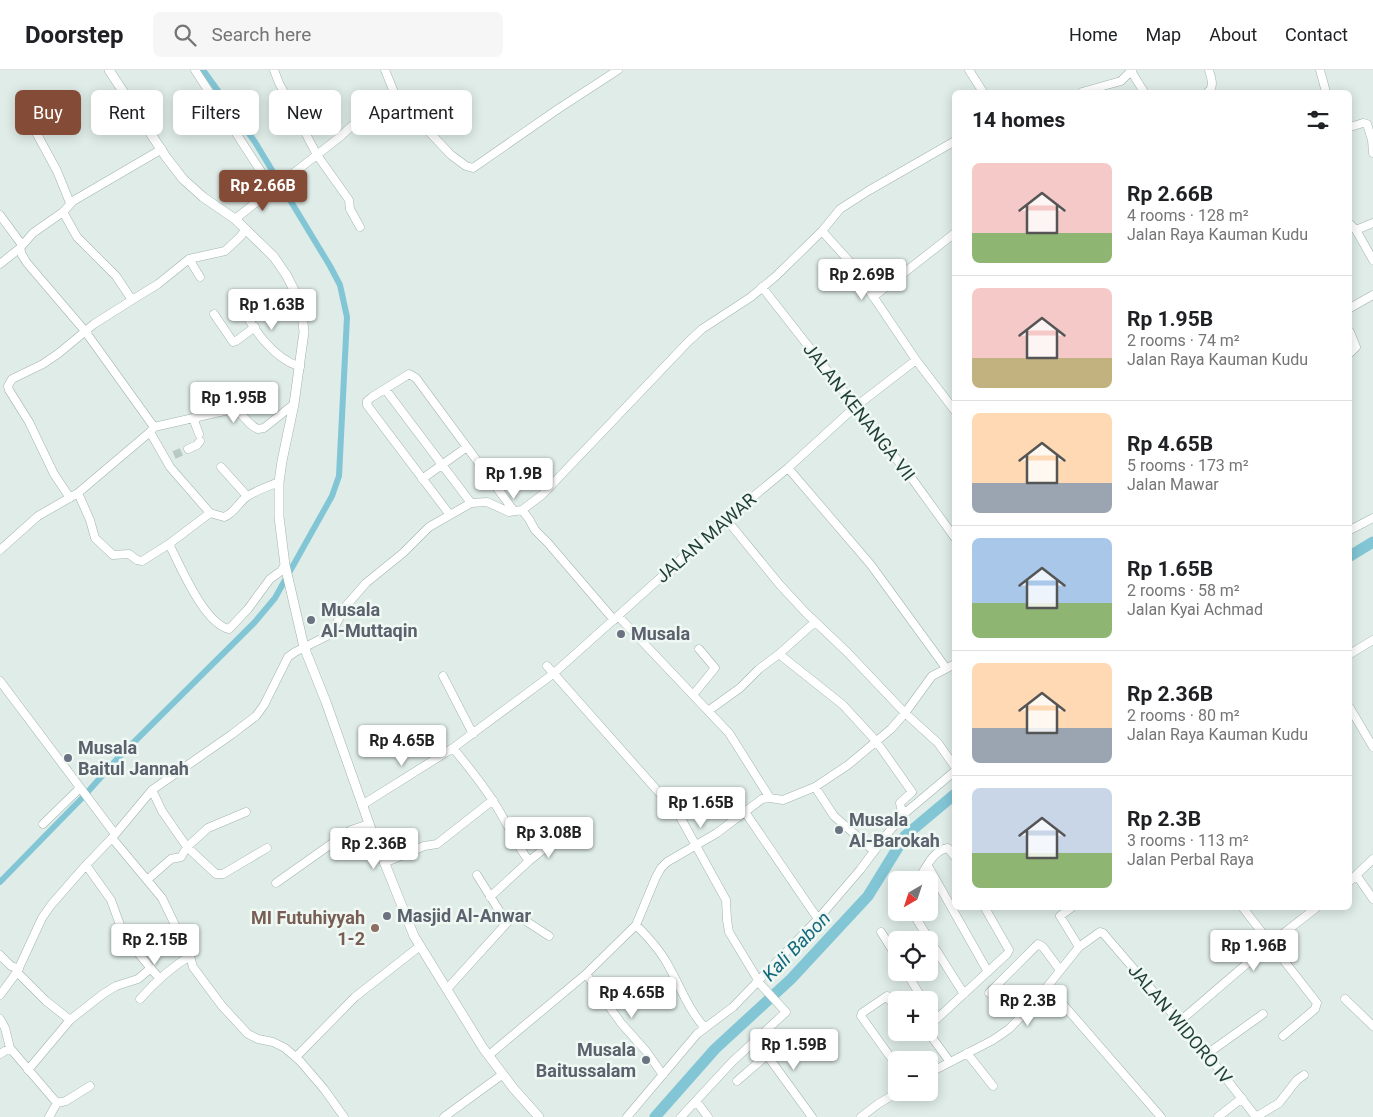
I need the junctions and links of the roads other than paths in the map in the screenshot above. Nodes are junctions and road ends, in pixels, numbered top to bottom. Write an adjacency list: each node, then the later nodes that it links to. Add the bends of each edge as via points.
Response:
1 (109, 70): 21 (street)
2 (195, 70): 24 (street)
3 (274, 70): 23 (street)
4 (385, 70): 10 (street)
5 (618, 70): 19 (street, via 473,168 451,155)
6 (969, 70): 11 (street)
7 (1209, 70): 14 (street)
8 (1320, 70): 15 (street)
9 (1132, 71): 12 (street, via 1121,81); 13 (street)
10 (393, 90)
11 (982, 90)
12 (1089, 90)
13 (1143, 90)
14 (1211, 90)
15 (1325, 90)
16 (351, 126): 23 (street)
17 (1352, 126): 22 (street, via 1367,124)
18 (37, 135): 25 (street)
19 (432, 135)
20 (952, 143): 33 (street, via 846,205)
21 (162, 149): 25 (street); 28 (street, via 190,186)
22 (1373, 153)
23 (317, 155): 24 (street); 30 (street, via 349,200)
24 (275, 188): 28 (street)
25 (70, 203): 26 (street)
26 (63, 212): 35 (street); 43 (street, via 77,237 116,276)
27 (0, 215): 35 (street)
28 (235, 219): 32 (street)
29 (1373, 223): 31 (street)
30 (360, 227)
31 (1353, 227): 37 (street)
32 (246, 229): 36 (street, via 225,251); 52 (street, via 283,270 301,304 304,332)
33 (822, 231): 40 (street); 42 (street, via 850,262)
34 (952, 235): 42 (street)
35 (21, 246): 38 (street); 48 (street, via 27,263)
36 (190, 259): 39 (street); 43 (street)
37 (1373, 260)
38 (0, 264)
39 (200, 277)
40 (762, 287): 55 (street, JALAN KENANGA VII); 72 (street, via 697,334 542,495)
41 (1373, 295): 45 (street)
42 (872, 297): 51 (street)
43 (132, 300): 48 (street)
44 (239, 304): 47 (street)
45 (1352, 307)
46 (214, 314): 47 (street, via 233,342)
47 (254, 327): 52 (street, via 272,350)
48 (85, 331): 58 (street); 70 (street, via 43,364 15,377 8,386)
49 (1352, 337): 50 (street, via 1356,347)
50 (1352, 351)
51 (916, 360): 55 (street, JALAN MAWAR); 56 (street)
52 (300, 367): 54 (street)
53 (385, 389): 59 (street, via 412,375); 63 (street); 66 (street, via 368,399 367,405)
54 (294, 404): 57 (street, via 264,428 258,429 233,409); 67 (street)
55 (855, 407): 65 (street, JALAN MAWAR); 79 (street, JALAN KENANGA VII)
56 (952, 407)
57 (194, 418): 58 (street); 60 (street, via 200,437 197,445)
58 (152, 430): 62 (street); 68 (street)
59 (467, 447): 63 (street); 73 (street)
60 (188, 449)
61 (174, 455): 62 (street)
62 (165, 460): 74 (street)
63 (442, 464): 66 (street); 71 (street)
64 (220, 467): 69 (street)
65 (788, 468): 77 (street, JALAN MAWAR); 92 (street, via 864,556)
66 (422, 479): 75 (street)
67 (279, 482): 69 (street); 82 (street, via 279,517)
68 (78, 493): 70 (street); 80 (street, via 95,538 113,555 129,554 142,561)
69 (248, 496): 74 (street, via 229,515 224,517)
70 (70, 498): 81 (street, via 38,516)
71 (471, 503): 73 (street, via 487,502 504,511); 75 (street)
72 (522, 510): 73 (street); 83 (street, via 535,530)
73 (514, 511)
74 (210, 513): 80 (street)
75 (450, 515): 86 (street, via 429,527 366,583 345,607 331,634)
76 (1373, 518): 78 (street)
77 (726, 519): 83 (street, JALAN MAWAR); 84 (street)
78 (1352, 528)
79 (952, 534)
80 (169, 544): 82 (street, via 192,592 223,628 229,629)
81 (0, 550)
82 (285, 565): 86 (street)
83 (616, 618): 93 (street, JALAN MAWAR); 96 (street)
84 (815, 622): 89 (street); 99 (street)
85 (1373, 640): 88 (street)
86 (304, 647): 108 (street, via 288,657 256,716); 111 (street)
87 (699, 648): 96 (street, via 715,668)
88 (1352, 653)
89 (779, 654): 97 (street); 101 (street, via 843,705)
90 (952, 665): 92 (street)
91 (547, 666): 93 (street)
92 (946, 668): 99 (street, via 929,680)
93 (553, 674): 100 (street, JALAN MAWAR); 119 (street, via 677,812)
94 (443, 676): 100 (street)
95 (1, 682): 107 (street)
96 (693, 695): 97 (street)
97 (708, 711): 109 (street, via 728,733)
98 (1352, 711): 102 (street)
99 (905, 713): 101 (street); 104 (street, via 938,743)
100 (473, 734): 103 (street, JALAN MAWAR)
101 (876, 741): 106 (street); 114 (street, via 912,792 900,803)
102 (1373, 747)
103 (453, 748): 110 (street); 111 (street, JALAN MAWAR)
104 (952, 763)
105 (952, 774): 114 (street)
106 (815, 787): 109 (street, via 783,800); 122 (street, via 836,818)
107 (82, 789): 115 (street); 117 (street)
108 (152, 790): 117 (street); 120 (street)
109 (770, 798): 113 (street, via 762,799)
110 (493, 800): 125 (street); 126 (street, via 437,844 424,846)
111 (362, 805): 116 (street)
112 (246, 812): 120 (street, via 208,828)
113 (745, 812): 119 (street); 145 (street)
114 (905, 813): 122 (street)
115 (43, 824)
116 (369, 824): 126 (street); 133 (street, via 351,830)
117 (114, 836): 127 (street); 132 (street)
118 (555, 840): 125 (street)
119 (696, 845): 147 (street, via 661,868); 162 (street, via 726,900 729,932)
120 (187, 847): 121 (street, via 216,874 223,874); 132 (street, via 181,857 171,859)
121 (267, 848)
122 (874, 852): 145 (street)
123 (952, 852): 128 (street, via 943,848)
124 (1373, 859): 131 (street)
125 (529, 861): 134 (street)
126 (384, 863): 152 (street)
127 (86, 865): 156 (street, via 112,900 124,936); 158 (street, via 42,918)
128 (928, 866): 129 (street); 136 (street)
129 (924, 871)
130 (477, 874): 134 (street)
131 (1353, 879): 135 (street)
132 (147, 880): 155 (street, via 162,898)
133 (276, 882)
134 (490, 897): 143 (street, via 504,915)
135 (1373, 899)
136 (952, 908)
137 (953, 910): 159 (street)
138 (986, 910): 159 (street, via 1009,950)
139 (1056, 910): 144 (street)
140 (1068, 910): 144 (street)
141 (1245, 910): 151 (street)
142 (1313, 910): 151 (street)
143 (515, 914): 149 (street); 164 (street)
144 (1060, 916): 153 (street)
145 (818, 919): 162 (street)
146 (918, 921): 166 (street)
147 (636, 925): 160 (street); 177 (street, via 667,963 684,998)
148 (881, 932): 150 (street)
149 (549, 936)
150 (888, 943)
151 (1271, 943): 175 (street); 178 (street, via 1317,1003 1315,1009)
152 (420, 946): 164 (street); 188 (street, via 355,997)
153 (1079, 948): 157 (street); 175 (street, JALAN WIDORO IV, via 1096,932 1103,933)
154 (0, 955): 158 (street)
155 (190, 956): 161 (street); 188 (street, via 204,984 241,1028 258,1039 285,1048)
156 (151, 968): 161 (street); 174 (street, via 138,979 102,994)
157 (1060, 970): 163 (street); 165 (street, via 1038,944)
158 (18, 971): 167 (street); 174 (street, via 46,1002)
159 (988, 972): 166 (street)
160 (586, 974): 186 (street); 193 (street)
161 (159, 978): 170 (street)
162 (760, 983): 177 (street); 179 (street, via 786,1012)
163 (1048, 986): 182 (street, via 1009,1029); 211 (street)
164 (447, 989): 186 (street)
165 (989, 992)
166 (964, 994): 172 (street)
167 (0, 996)
168 (888, 997): 184 (street, via 860,1016)
169 (1345, 998): 176 (street)
170 (140, 1000)
171 (1263, 1014): 185 (street)
172 (938, 1018)
173 (0, 1019): 181 (street)
174 (70, 1020): 191 (street)
175 (1180, 1021): 185 (street, JALAN WIDORO IV)
176 (1372, 1022)
177 (705, 1028): 193 (street)
178 (1283, 1036)
179 (756, 1040): 187 (street); 200 (street)
180 (935, 1041): 189 (street)
181 (10, 1048): 183 (street); 191 (street)
182 (967, 1053): 189 (street); 197 (street)
183 (0, 1054)
184 (888, 1054)
185 (1207, 1054): 199 (street, JALAN WIDORO IV)
186 (489, 1055): 192 (street)
187 (767, 1055): 195 (street); 209 (street)
188 (296, 1057): 203 (street)
189 (950, 1062): 190 (street)
190 (938, 1068)
191 (28, 1070): 201 (street)
192 (503, 1074): 204 (street); 205 (street)
193 (662, 1075): 206 (street)
194 (1304, 1075): 213 (street, via 1279,1103)
195 (737, 1081)
196 (90, 1086): 201 (street)
197 (993, 1086)
198 (888, 1098): 210 (street)
199 (1242, 1098): 212 (street); 213 (street, JALAN WIDORO IV)
200 (696, 1101): 207 (street); 208 (street)
201 (57, 1103): 202 (street)
202 (49, 1117)
203 (344, 1117)
204 (444, 1117)
205 (539, 1117)
206 (626, 1117)
207 (681, 1117)
208 (708, 1117)
209 (812, 1117)
210 (861, 1117)
211 (1161, 1117)
212 (1218, 1117)
213 (1256, 1117)

